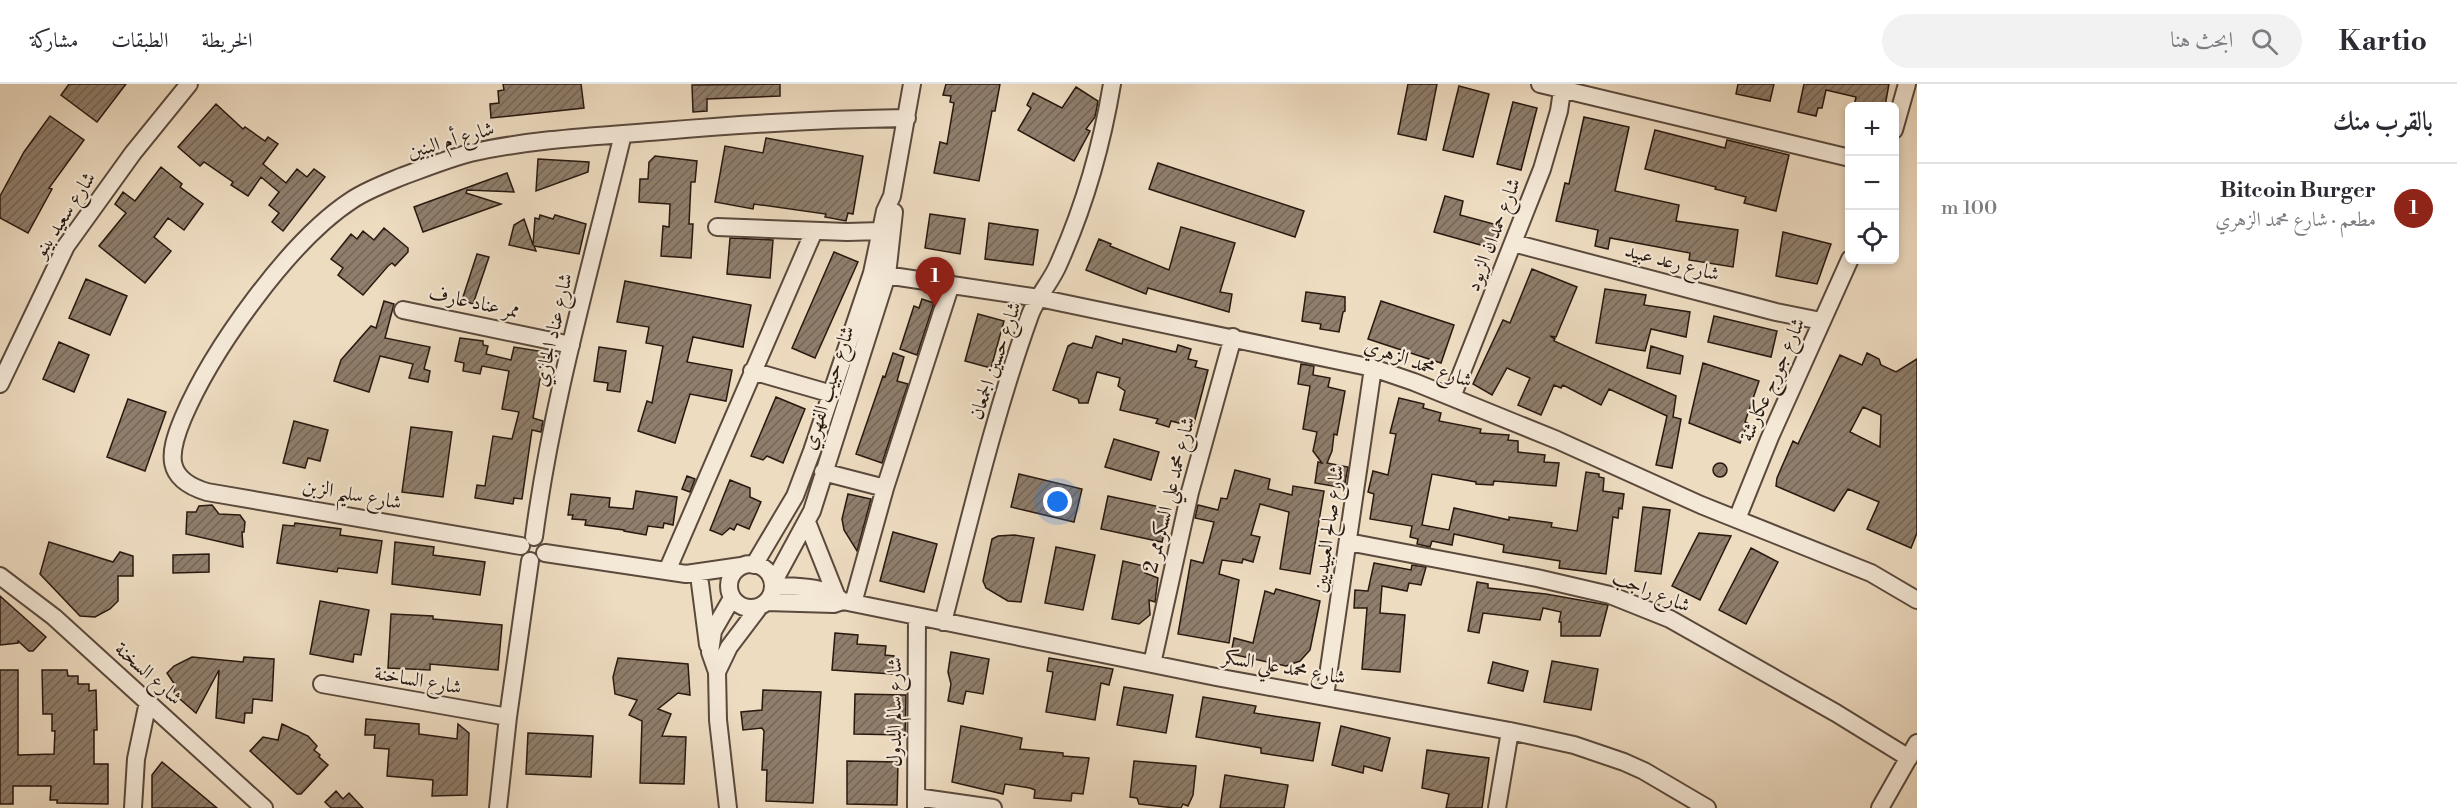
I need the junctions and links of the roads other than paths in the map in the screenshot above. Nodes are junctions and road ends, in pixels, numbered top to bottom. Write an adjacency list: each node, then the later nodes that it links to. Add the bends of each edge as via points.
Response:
1 (189, 84): 26 (street, شارع سعيد بينو, via 66,246)
2 (912, 84): 8 (street, شارع حبيب الفهري)
3 (1112, 84): 19 (street, شارع حسين الجمعان, via 1094,165 1059,264)
4 (1540, 84): 6 (street)
5 (1907, 84): 7 (street)
6 (1563, 87): 10 (street); 15 (street, شارع حمدان الزيود, via 1551,144)
7 (1899, 112)
8 (907, 118): 9 (street, شارع أم البنين, via 791,121); 11 (street, شارع حبيب الفهري)
9 (623, 134): 23 (street, شارع عناد الجازي); 30 (street, شارع أم البنين, via 469,154 351,200 278,269 206,373 175,439 174,466)
10 (1845, 157)
11 (892, 196): 14 (street, شارع حبيب الفهري); 17 (street, شارع حبيب الفهري, via 894,213)
12 (717, 226): 13 (street)
13 (814, 231): 14 (street); 25 (street)
14 (881, 231): 17 (street, شارع حبيب الفهري)
15 (1513, 243): 21 (street, شارع رعد عبيد); 28 (street, شارع حمدان الزيود)
16 (1848, 264): 21 (street, شارع جورج عكارشة)
17 (880, 274): 18 (street, شارع محمد الزهري); 27 (street, شارع حبيب الفهري); 29 (street, شارع حبيب الفهري)
18 (951, 284): 19 (street, شارع محمد الزهري); 31 (street)
19 (1039, 298): 22 (street, شارع محمد الزهري); 47 (street, شارع حسين الجمعان, via 987,452)
20 (404, 310): 23 (street, ممر عناد عارف)
21 (1821, 321): 32 (street, شارع جورج عكارشة)
22 (1233, 338): 24 (street, شارع محمد الزهري); 49 (street, شارع محمد علي السكر ممر 2, via 1195,476)
23 (571, 345): 34 (street, شارع عناد الجازي)
24 (1373, 368): 28 (street, شارع محمد الزهري); 35 (street, شارع صالح العبيديين)
25 (752, 371): 27 (street); 38 (street)
26 (0, 384)
27 (832, 394): 37 (street, شارع حبيب الفهري, via 795,496)
28 (1452, 397): 32 (street, شارع محمد الزهري)
29 (823, 472): 31 (street); 33 (street, شارع حبيب الفهري)
30 (179, 478): 34 (street, شارع سليم الزبن, via 207,492)
31 (885, 488): 43 (street)
32 (1737, 519): 44 (street, شارع محمد الزهري, via 1871,573)
33 (807, 522): 41 (street, شارع حبيب الفهري); 43 (street)
34 (527, 541): 36 (street, via 521,552)
35 (1348, 542): 52 (street, شارع صالح العبيديين); 57 (street, شارع راجب, via 1610,596 1681,625)
36 (537, 557): 38 (street); 54 (street)
37 (748, 566): 40 (street); 41 (street, via 767,571); 42 (street, via 731,576)
38 (667, 571): 40 (street)
39 (0, 576): 53 (street, شارع السخنة, via 54,617)
40 (693, 579): 42 (street); 48 (street)
41 (773, 584): 43 (street, شارع محمد علي السكر, via 816,590); 45 (street)
42 (731, 597): 45 (street, via 741,607); 48 (street, via 713,631)
43 (844, 600): 45 (street, شارع محمد علي السكر); 46 (street, شارع محمد علي السكر)
44 (1917, 600)
45 (763, 604): 50 (street, via 729,647)
46 (917, 617): 47 (street, شارع محمد علي السكر); 58 (street, شارع سالم البدول)
47 (943, 622): 49 (street, شارع محمد علي السكر)
48 (710, 652): 50 (street)
49 (1152, 664): 52 (street, شارع محمد علي السكر)
50 (717, 672): 62 (street)
51 (322, 684): 54 (street, شارع الساخنة)
52 (1325, 696): 55 (street, شارع محمد علي السكر)
53 (148, 702): 59 (street, via 136,759); 60 (street, شارع السخنة)
54 (508, 717): 61 (street)
55 (1510, 731): 64 (street); 65 (street, شارع محمد علي السكر, via 1574,745 1624,762)
56 (1917, 743): 57 (street)
57 (1909, 758): 66 (street)
58 (916, 802): 63 (street)
59 (133, 808)
60 (264, 808)
61 (498, 808)
62 (728, 808)
63 (993, 808)
64 (1497, 808)
65 (1707, 808)
66 (1880, 808)

